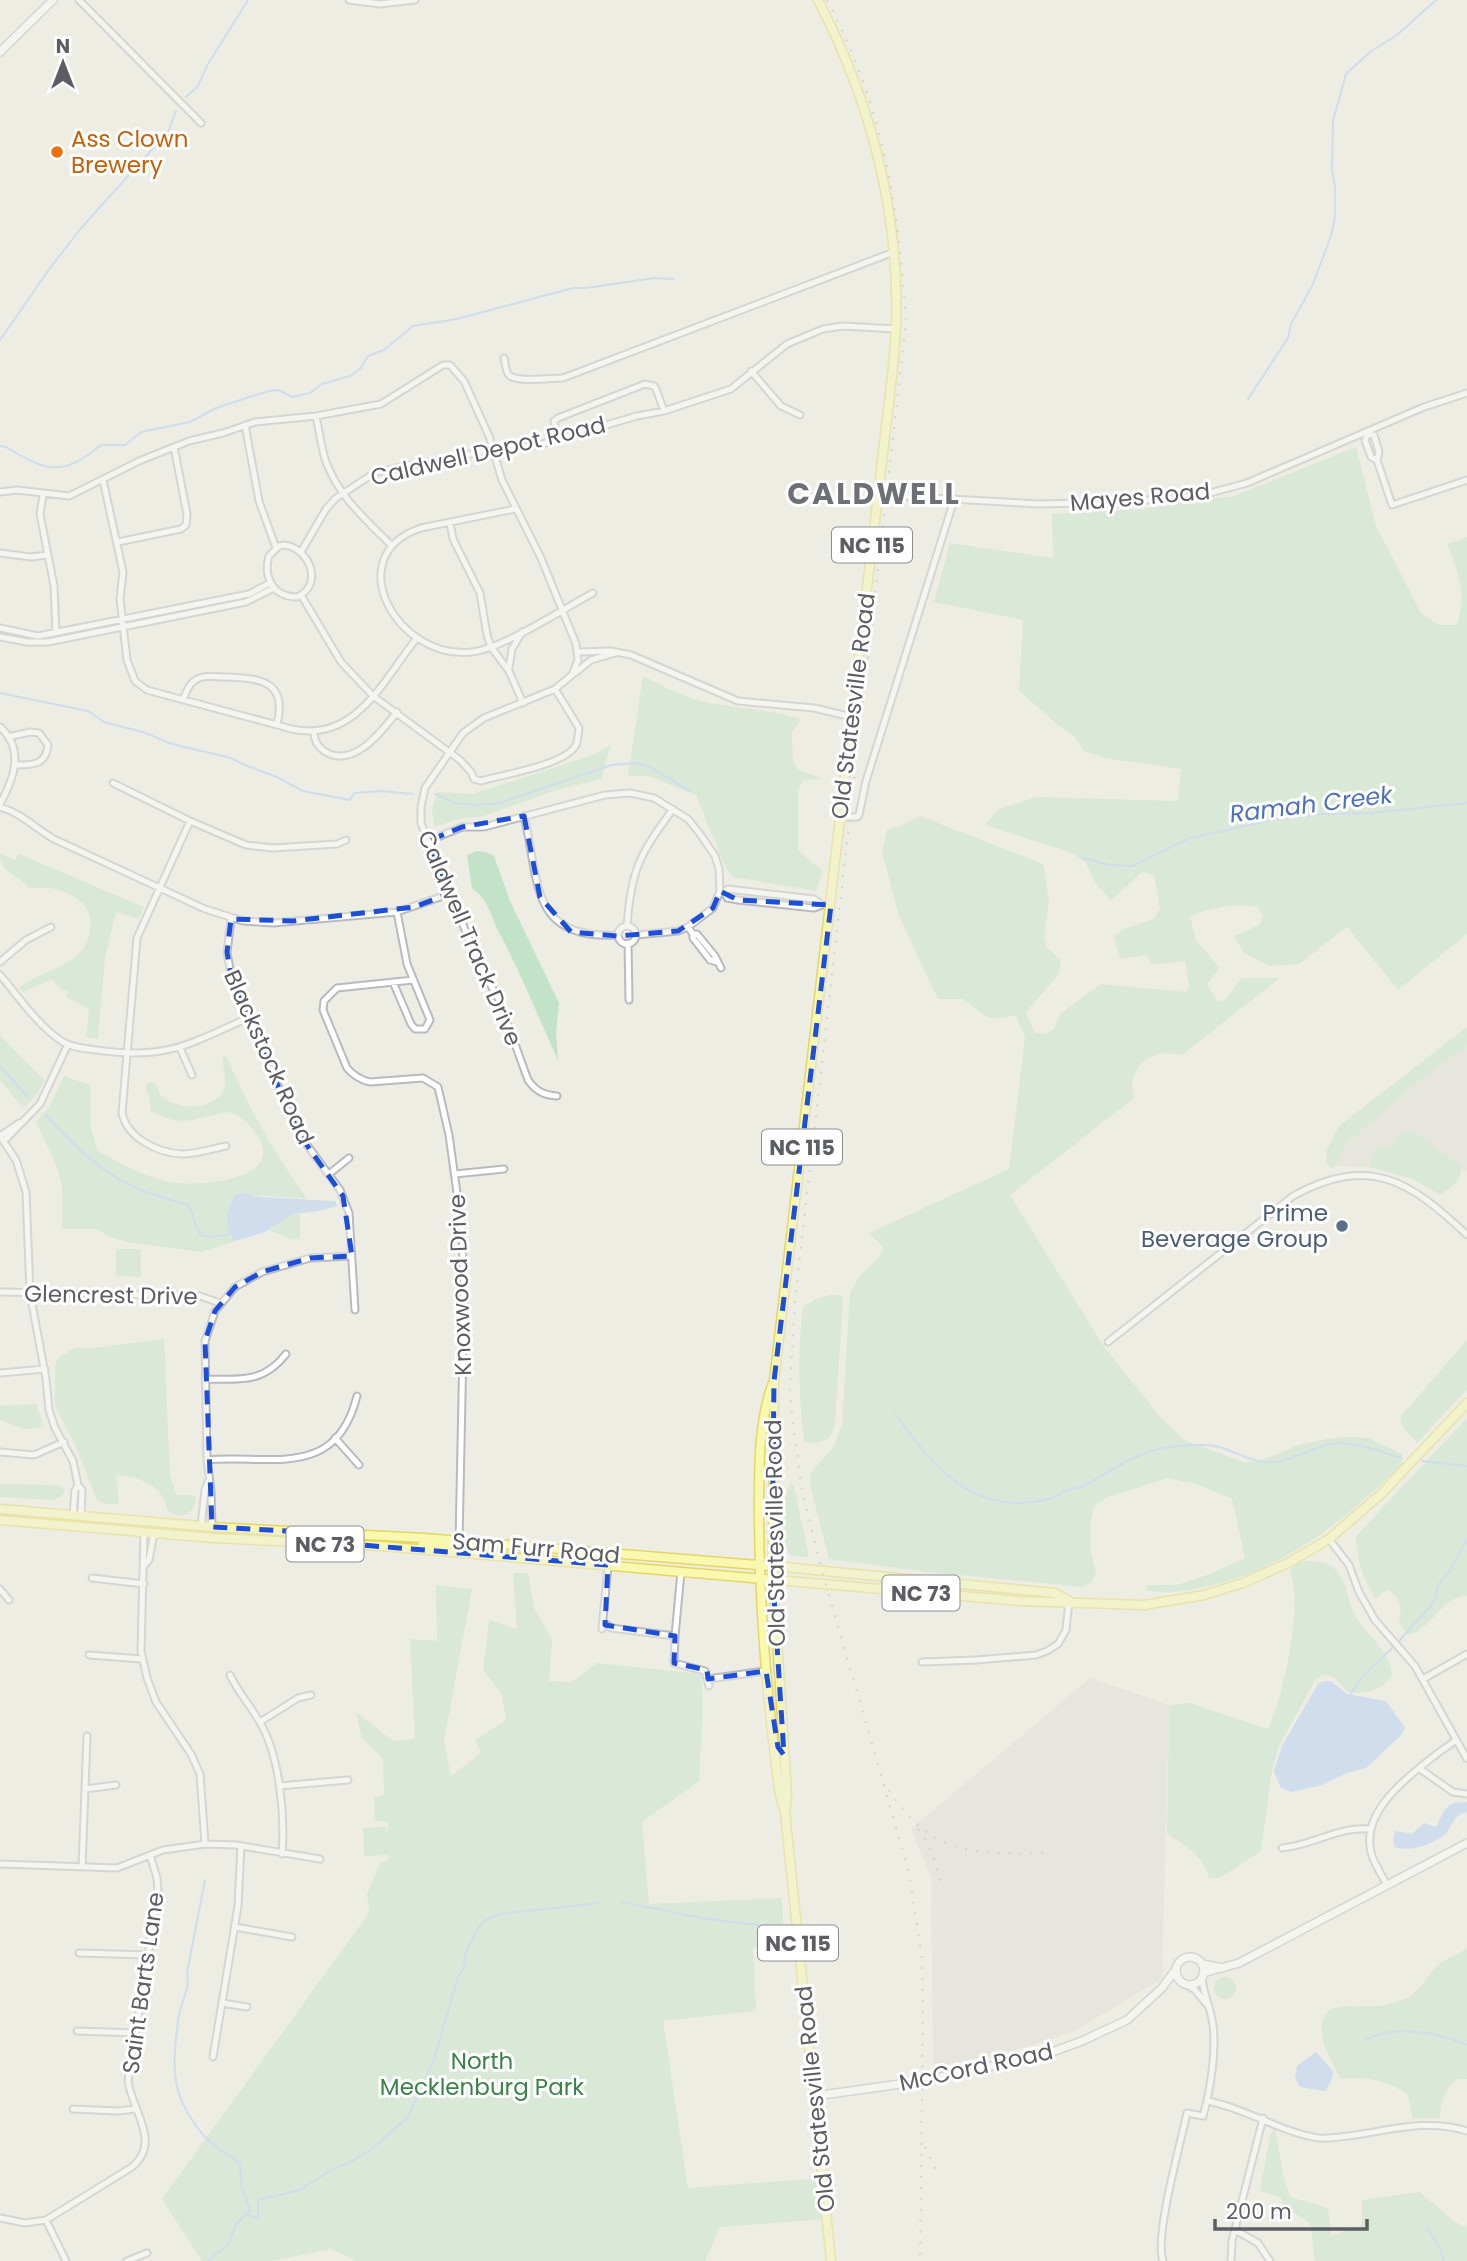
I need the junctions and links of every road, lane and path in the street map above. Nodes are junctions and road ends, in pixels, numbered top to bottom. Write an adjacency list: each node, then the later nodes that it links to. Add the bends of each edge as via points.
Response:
1 (53, 0): 6 (street)
2 (79, 0): 7 (street)
3 (349, 0): 4 (street, via 380,4)
4 (415, 0)
5 (818, 0): 8 (main road, Old Statesville Road / NC 115, via 842,49 867,119 886,191)
6 (0, 52)
7 (201, 124)
8 (894, 252): 9 (main road, Old Statesville Road / NC 115); 10 (street, via 563,377 511,377)
9 (895, 329): 11 (street, Caldwell Depot Road, via 823,329 787,344); 26 (main road, Old Statesville Road / NC 115)
10 (504, 358)
11 (751, 371): 13 (street, Caldwell Depot Road, via 731,389); 14 (street, via 781,406)
12 (1467, 393): 17 (street, Mayes Road)
13 (664, 411): 18 (street, Caldwell Depot Road); 18 (street, via 654,386 645,384 558,418 554,421)
14 (800, 415)
15 (316, 416): 16 (street); 20 (street, via 381,404 450,365 464,381); 24 (street, via 325,460)
16 (245, 425): 19 (street); 32 (street, via 259,501)
17 (1368, 433): 22 (street, via 1365,440 1392,505); 27 (street, Mayes Road, via 1247,483 1199,496 1088,503)
18 (557, 440): 20 (street, Caldwell Depot Road)
19 (174, 447): 21 (street); 30 (street, via 186,525)
20 (493, 450): 24 (street, Caldwell Depot Road, via 376,472); 28 (street)
21 (103, 480): 25 (street, via 69,496); 30 (street)
22 (1467, 480)
23 (0, 492): 25 (street)
24 (342, 493): 31 (street); 33 (street, Caldwell Depot Road, via 326,509)
25 (43, 495): 35 (street, via 40,514)
26 (878, 495): 27 (street, Mayes Road); 58 (main road, Old Statesville Road / NC 115)
27 (954, 500): 69 (street, via 859,816)
28 (515, 509): 29 (street); 39 (street)
29 (450, 523): 31 (street, via 410,532); 48 (street, via 453,539 480,593)
30 (118, 542): 40 (street)
31 (392, 546): 46 (street, via 382,569 383,591 390,611)
32 (276, 548): 33 (street, via 291,546); 36 (street, via 267,563)
33 (301, 552): 38 (street, via 312,577)
34 (0, 553): 35 (street)
35 (48, 555): 43 (street)
36 (272, 586): 38 (street, via 286,596); 40 (street); 41 (street, via 246,602)
37 (593, 593): 39 (street)
38 (301, 595): 54 (street, via 341,662)
39 (561, 610): 44 (street); 49 (street)
40 (123, 619): 41 (street); 43 (street)
41 (124, 626): 47 (street); 55 (street, via 127,660 135,681 147,690)
42 (0, 628): 43 (street, via 38,636)
43 (56, 632): 47 (street)
44 (522, 632): 48 (street); 51 (street, via 512,649)
45 (0, 637): 47 (street, via 37,643)
46 (416, 639): 48 (street, via 454,653); 54 (street)
47 (56, 640)
48 (491, 647): 51 (street)
49 (578, 652): 50 (street); 52 (street)
50 (618, 653): 52 (street, Caldwell Track Drive, via 598,657); 58 (street, via 737,701 814,708)
51 (509, 671): 56 (street)
52 (572, 675): 53 (street, Caldwell Track Drive)
53 (555, 689): 56 (street, Caldwell Track Drive); 63 (street, via 579,728 575,747 565,755 481,781)
54 (373, 696): 57 (street); 61 (street, via 341,725)
55 (183, 700): 59 (street); 59 (street, via 188,686 200,677 259,679 278,695)
56 (523, 703): 63 (street, Caldwell Track Drive, via 484,719 463,733)
57 (397, 712): 61 (street, via 376,738 348,755 325,751); 63 (street)
58 (852, 717): 69 (main road, Old Statesville Road / NC 115)
59 (277, 724): 61 (street)
60 (0, 727): 62 (street)
61 (314, 732)
62 (8, 737): 64 (street); 64 (street, via 38,733 48,745 42,761)
63 (449, 751): 72 (street, Caldwell Track Drive, via 425,788 421,823)
64 (16, 765): 66 (street)
65 (113, 783): 70 (street)
66 (0, 805): 73 (street, via 54,839)
67 (673, 809): 68 (street, via 654,798 605,794); 74 (street, via 688,819 715,856); 81 (street, via 640,857 632,880)
68 (524, 816): 72 (street, via 484,827 462,827); 84 (street, via 540,897 550,913 571,932)
69 (840, 817): 78 (main road, Old Statesville Road / NC 115)
70 (190, 821): 71 (street, via 254,846); 73 (street)
71 (346, 840)
72 (428, 841): 75 (street, Caldwell Track Drive)
73 (159, 888): 80 (street); 96 (street, via 137,939)
74 (722, 892): 76 (street); 77 (street, via 727,898); 83 (street, via 713,908)
75 (449, 894): 79 (street); 98 (street, Caldwell Track Drive, via 499,999 528,1080 546,1096)
76 (771, 894): 77 (street); 78 (street, via 814,899)
77 (770, 902): 78 (street, via 814,908)
78 (826, 905): 116 (main road, Old Statesville Road / NC 115)
79 (397, 912): 80 (street, via 273,923); 90 (street)
80 (231, 919): 93 (street, Blackstock Road, via 228,969)
81 (627, 926): 84 (street); 85 (street)
82 (51, 927): 87 (street)
83 (688, 927): 85 (street); 88 (street, via 692,938)
84 (618, 935): 86 (street)
85 (636, 935): 86 (street)
86 (628, 943): 92 (street)
87 (0, 962)
88 (721, 968)
89 (0, 975): 94 (street, via 44,1027)
90 (413, 980): 91 (street, Knoxwood Drive); 91 (street, via 430,1020 429,1026 420,1030 411,1024)
91 (393, 982): 104 (street, Knoxwood Drive, via 337,988 324,1001 323,1010 354,1076 370,1082 423,1078 438,1087)
92 (629, 1000)
93 (248, 1018): 95 (street); 103 (street, Blackstock Road, via 299,1134)
94 (68, 1044): 96 (street); 99 (street, via 37,1110)
95 (180, 1048): 96 (street); 97 (street)
96 (126, 1054): 100 (street, via 122,1113 131,1131 160,1150 178,1154)
97 (192, 1075)
98 (557, 1096)
99 (1, 1138): 108 (street, via 16,1160 26,1192)
100 (226, 1146)
101 (349, 1158): 103 (street)
102 (504, 1169): 104 (street)
103 (329, 1174): 106 (street, Blackstock Road, via 349,1213)
104 (455, 1174): 133 (street, Knoxwood Drive, via 464,1280)
105 (1467, 1235): 111 (street, via 1428,1199 1404,1185 1368,1176 1328,1180 1293,1196)
106 (352, 1256): 109 (street, via 310,1258 273,1268 235,1287); 110 (street, Blackstock Road)
107 (0, 1292): 108 (street, Glencrest Drive)
108 (30, 1293): 109 (street, Glencrest Drive, via 200,1296); 113 (street)
109 (219, 1303): 115 (street, via 205,1341)
110 (355, 1310)
111 (1108, 1342)
112 (286, 1354): 115 (street, via 256,1377)
113 (45, 1369): 114 (street); 120 (street, via 51,1419)
114 (0, 1373)
115 (205, 1379): 122 (street)
116 (774, 1381): 135 (main road, Old Statesville Road / NC 115, via 761,1451); 137 (main road, Old Statesville Road / NC 115)
117 (357, 1396): 119 (street)
118 (1467, 1403): 132 (main road, Sam Furr Road / NC 73, via 1382,1493)
119 (335, 1438): 122 (street, via 294,1460); 123 (street)
120 (64, 1442): 121 (street, via 34,1455); 126 (street, via 82,1490)
121 (0, 1452)
122 (207, 1460): 124 (street)
123 (359, 1465)
124 (208, 1482): 128 (street); 129 (street)
125 (0, 1509): 126 (main road, Sam Furr Road / NC 73)
126 (77, 1515): 127 (main road, via 70,1520); 128 (main road, Sam Furr Road / NC 73)
127 (0, 1519): 131 (main road, Sam Furr Road / NC 73)
128 (201, 1526): 129 (main road, Sam Furr Road / NC 73)
129 (212, 1527): 130 (main road, Sam Furr Road / NC 73)
130 (250, 1529): 131 (main road, via 152,1528); 133 (main road, Sam Furr Road / NC 73)
131 (149, 1533): 134 (main road, Sam Furr Road / NC 73); 142 (street, via 142,1560)
132 (1329, 1539): 145 (main road, Sam Furr Road / NC 73, via 1272,1571 1204,1595 1144,1605); 154 (street, via 1349,1565 1375,1620)
133 (459, 1542): 134 (main road, via 451,1546); 135 (main road, Sam Furr Road / NC 73)
134 (381, 1546): 136 (main road, Sam Furr Road / NC 73)
135 (760, 1565): 137 (main road, Sam Furr Road / NC 73); 140 (main road, Old Statesville Road / NC 115)
136 (608, 1566): 138 (main road, Sam Furr Road / NC 73); 146 (street, via 603,1625)
137 (773, 1566): 141 (main road, Old Statesville Road / NC 115); 145 (main road, Sam Furr Road / NC 73, via 1055,1592)
138 (681, 1573): 140 (main road, Sam Furr Road / NC 73); 146 (street)
139 (92, 1578): 142 (street)
140 (761, 1579): 141 (main road, Sam Furr Road / NC 73); 151 (main road, Old Statesville Road / NC 115)
141 (773, 1580): 145 (main road, Sam Furr Road / NC 73, via 1053,1604); 161 (main road, Old Statesville Road / NC 115)
142 (144, 1584): 149 (street)
143 (0, 1589): 144 (street)
144 (9, 1600)
145 (1069, 1601): 150 (street, via 1066,1630 1047,1651)
146 (675, 1636): 153 (street, via 674,1663 702,1669)
147 (1467, 1654): 154 (street)
148 (89, 1655): 149 (street)
149 (142, 1659): 172 (street, via 156,1702 200,1774)
150 (922, 1662)
151 (765, 1671): 153 (street); 157 (main road, Old Statesville Road / NC 115)
152 (230, 1675): 158 (street)
153 (708, 1678): 155 (street)
154 (1423, 1679): 160 (street)
155 (709, 1686)
156 (311, 1695): 158 (street)
157 (769, 1696): 161 (main road, via 778,1747); 169 (main road, Old Statesville Road / NC 115)
158 (260, 1722): 166 (street, via 276,1763)
159 (87, 1735): 167 (street)
160 (1455, 1740): 162 (street); 163 (street)
161 (784, 1755): 169 (main road, Old Statesville Road / NC 115)
162 (1467, 1759)
163 (1420, 1769): 168 (street, via 1447,1788); 170 (street, via 1384,1803)
164 (348, 1780): 166 (street)
165 (116, 1785): 167 (street)
166 (279, 1786): 175 (street)
167 (85, 1789): 179 (street)
168 (1467, 1794)
169 (785, 1812): 197 (main road, Old Statesville Road / NC 115)
170 (1370, 1829): 174 (street, via 1351,1828); 180 (street, via 1372,1856)
171 (1467, 1843): 180 (street, McCord Road)
172 (205, 1844): 173 (street); 176 (street)
173 (241, 1846): 175 (street); 181 (street)
174 (1282, 1848)
175 (282, 1854): 177 (street)
176 (150, 1855): 179 (street, via 117,1868); 184 (street, Saint Barts Lane, via 159,1885)
177 (320, 1859)
178 (0, 1864): 179 (street)
179 (82, 1867)
180 (1387, 1885): 186 (street, McCord Road)
181 (235, 1927): 182 (street); 191 (street)
182 (292, 1937)
183 (79, 1953): 184 (street)
184 (149, 1955): 195 (street, Saint Barts Lane)
185 (1202, 1964): 186 (street); 187 (street, via 1196,1958 1186,1958); 188 (street)
186 (1223, 1968): 188 (street, McCord Road)
187 (1176, 1969): 189 (street); 190 (street, McCord Road)
188 (1203, 1975): 189 (street, McCord Road, via 1194,1984); 192 (street)
189 (1183, 1983): 190 (street, McCord Road); 192 (street)
190 (1162, 1988): 197 (street, McCord Road, via 1127,2020 1044,2055 922,2081)
191 (222, 2003): 193 (street); 196 (street)
192 (1208, 2006): 198 (street, via 1214,2049)
193 (247, 2007)
194 (77, 2031): 195 (street)
195 (136, 2033): 200 (street, Saint Barts Lane, via 128,2081)
196 (213, 2057)
197 (815, 2096): 209 (main road, Old Statesville Road / NC 115)
198 (1207, 2101): 201 (street); 210 (street, via 1203,2116 1187,2113 1165,2210)
199 (73, 2109): 200 (street)
200 (135, 2109): 204 (street, Saint Barts Lane, via 146,2134 139,2162)
201 (1263, 2118): 202 (street, via 1322,2138 1432,2124); 205 (street)
202 (1467, 2131)
203 (0, 2218): 204 (street, via 26,2223)
204 (46, 2220): 207 (street)
205 (1235, 2230): 211 (street); 212 (street, via 1258,2244)
206 (147, 2253): 208 (street)
207 (66, 2261)
208 (127, 2261)
209 (831, 2261)
210 (1163, 2261)
211 (1231, 2261)
212 (1270, 2261)

